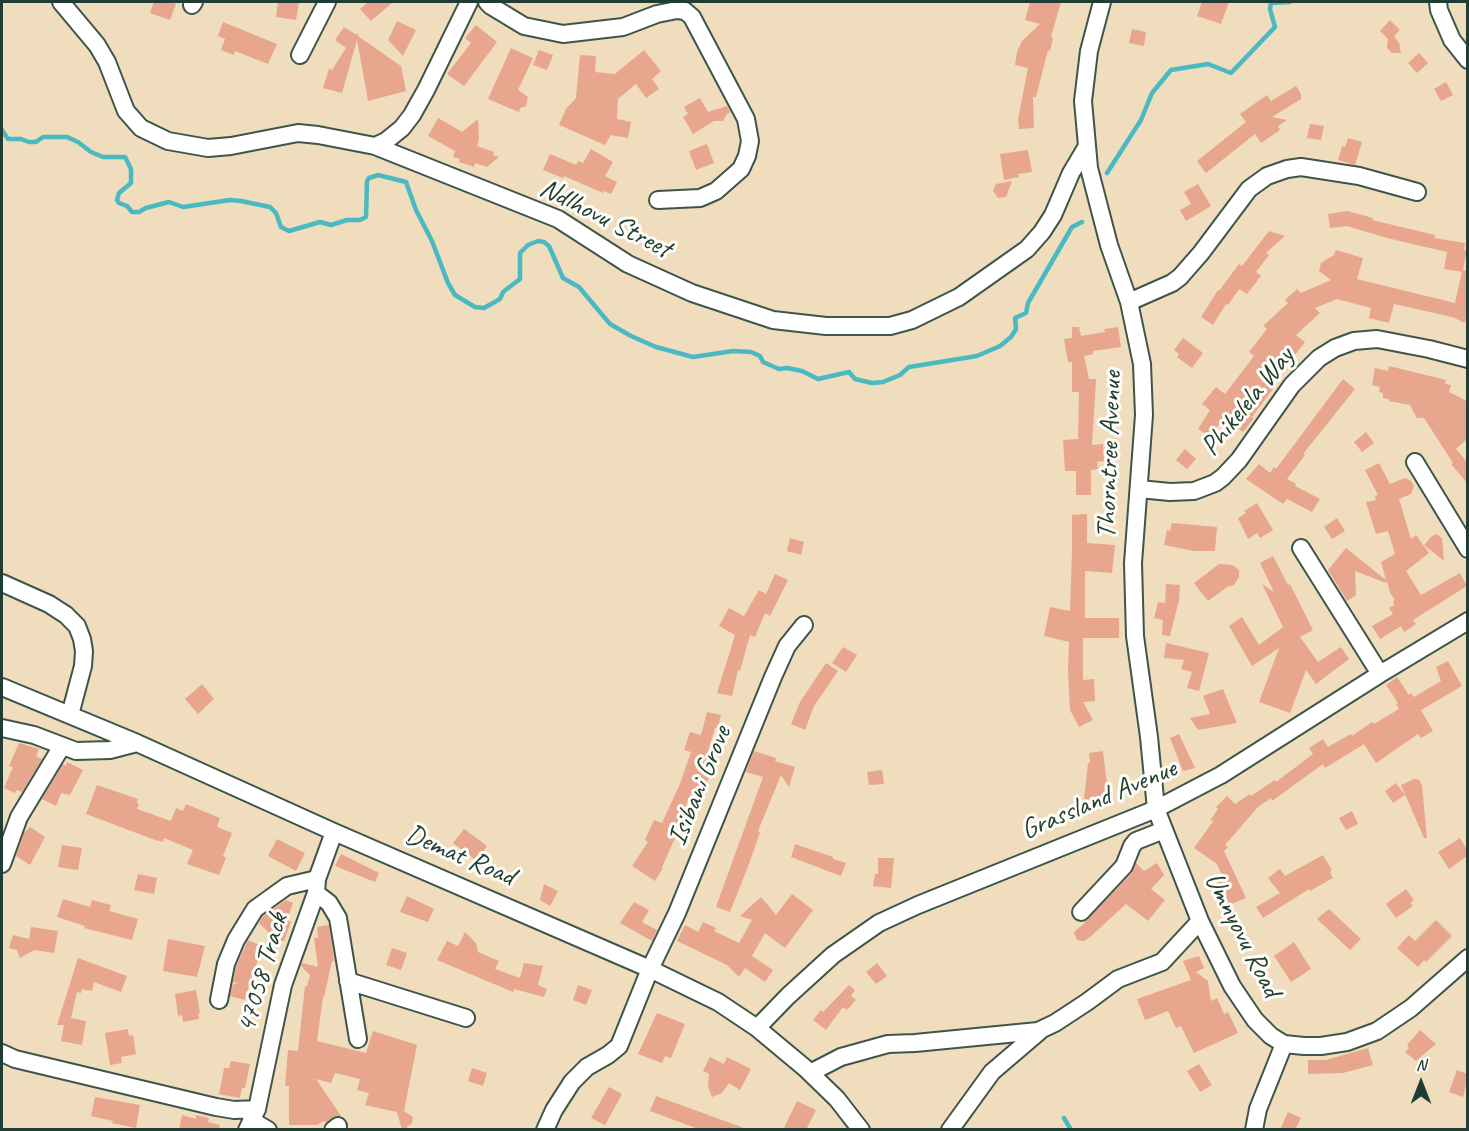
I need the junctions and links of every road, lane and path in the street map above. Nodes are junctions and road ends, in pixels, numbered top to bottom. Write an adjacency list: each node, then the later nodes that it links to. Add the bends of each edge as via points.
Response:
1 (62, 2): 10 (street, Ndlhovu Street, via 107,62 126,111 141,128 168,141 207,148 298,134)
2 (327, 2): 8 (street)
3 (469, 2): 10 (street, via 412,115 402,128)
4 (487, 2): 7 (street, via 524,26 563,34 623,27)
5 (1102, 2): 11 (street, Thorntree Avenue, via 1083,88)
6 (1438, 2): 9 (street, via 1452,40)
7 (655, 8): 13 (street, via 685,11 692,17 746,119 750,141 741,168 716,191 699,198)
8 (300, 55)
9 (1467, 60)
10 (375, 146): 11 (street, Ndlhovu Street, via 558,219 628,264 692,293 773,320 826,326 890,326 912,320 958,297 1027,249 1042,232)
11 (1087, 146): 14 (street, Thorntree Avenue, via 1109,245)
12 (1417, 192): 14 (street, via 1359,176 1301,167 1267,176 1249,189 1180,277)
13 (658, 200)
14 (1128, 302): 17 (street, Thorntree Avenue, via 1142,364 1144,415)
15 (1467, 359): 17 (street, Phikelela Way, via 1377,339 1335,348 1292,385 1239,460 1215,483 1194,491)
16 (1415, 462): 19 (street)
17 (1139, 489): 29 (street, Thorntree Avenue, via 1133,563 1135,636)
18 (1301, 548): 23 (street)
19 (1467, 549)
20 (2, 583): 25 (street, via 49,604 77,626 84,651 83,666)
21 (1467, 621): 23 (street, Grassland Avenue)
22 (804, 625): 37 (street, Isibani Grove, via 787,646 773,677)
23 (1380, 674): 29 (street, Grassland Avenue, via 1221,775)
24 (2, 687): 25 (street, Demat Road)
25 (70, 715): 27 (street, Demat Road)
26 (2, 728): 28 (street)
27 (136, 743): 28 (street, via 95,751); 31 (street, Demat Road)
28 (62, 746): 32 (street, via 19,817)
29 (1156, 810): 30 (street, Umnyovu Road); 41 (street, Grassland Avenue, via 879,923 833,955)
30 (1164, 830): 34 (street, via 1136,841 1124,866); 35 (street, Umnyovu Road)
31 (334, 832): 33 (street, 47058 Track); 37 (street, Demat Road)
32 (2, 864)
33 (317, 886): 38 (street, via 338,918); 39 (street, via 287,886 255,909 226,964); 47 (street, 47058 Track, via 283,985)
34 (1081, 912)
35 (1200, 921): 42 (street, via 1162,962 1118,979); 44 (street, Umnyovu Road, via 1246,1007 1271,1036)
36 (1467, 958): 44 (street, via 1411,1008 1377,1031 1339,1043)
37 (650, 969): 41 (street, Demat Road, via 718,1002); 50 (street, Isibani Grove, via 619,1046 572,1082)
38 (348, 981): 40 (street); 43 (street)
39 (219, 1000)
40 (466, 1018)
41 (757, 1028): 46 (street, Demat Road)
42 (1043, 1028): 46 (street, via 865,1048); 51 (street, via 992,1072)
43 (358, 1039)
44 (1284, 1044): 52 (street, via 1258,1109)
45 (2, 1053): 47 (street, via 234,1110)
46 (810, 1072): 48 (street, Demat Road)
47 (252, 1120): 49 (street)
48 (860, 1129)
49 (267, 1130)
50 (545, 1130)
51 (950, 1130)
52 (1254, 1130)

